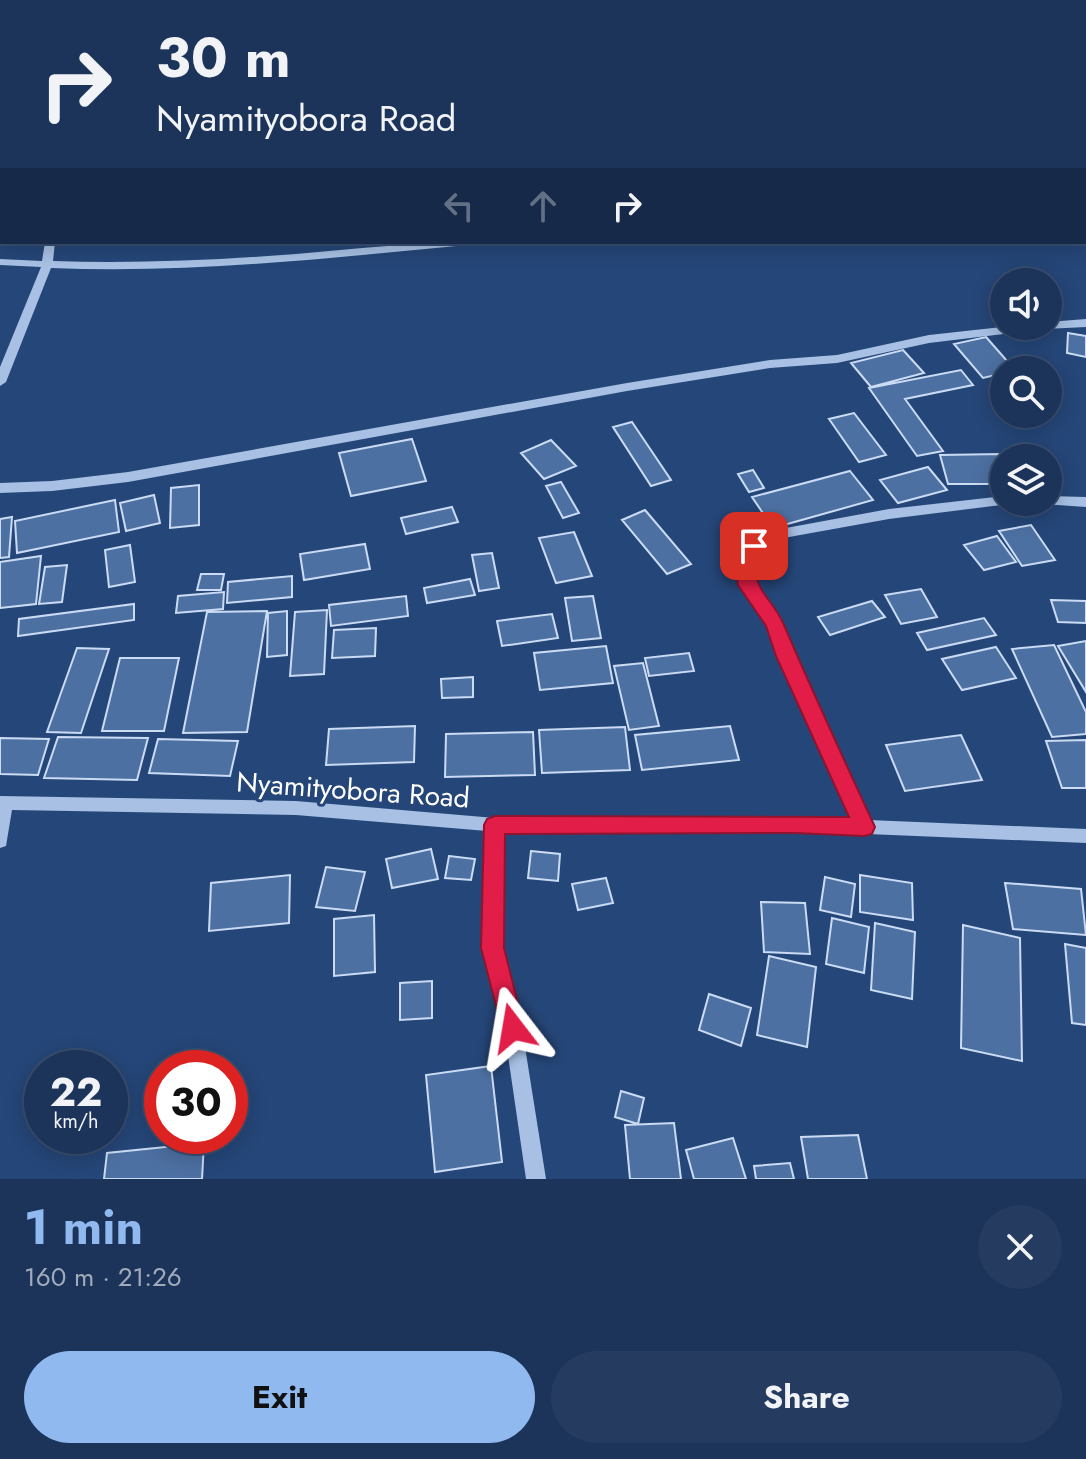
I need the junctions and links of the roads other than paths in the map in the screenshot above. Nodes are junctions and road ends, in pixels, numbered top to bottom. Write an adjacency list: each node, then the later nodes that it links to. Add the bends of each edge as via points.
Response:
1 (50, 244): 4 (street)
2 (440, 244): 4 (street, via 182,263)
3 (0, 262): 4 (street)
4 (47, 265): 8 (street)
5 (1086, 323): 6 (street)
6 (1062, 325)
7 (990, 332): 9 (street, via 627,387 128,477)
8 (0, 382)
9 (0, 488)
10 (1062, 501): 11 (street)
11 (1086, 502)
12 (990, 503): 15 (street, via 775,535 754,546 744,560 747,585 774,624)
13 (3, 804): 14 (street, Nyamityobora Road, via 296,808); 17 (street)
14 (495, 825): 15 (street, Nyamityobora Road); 18 (street, via 492,948 513,1028)
15 (864, 827): 16 (street, Nyamityobora Road)
16 (1086, 836)
17 (0, 841)
18 (536, 1179)

